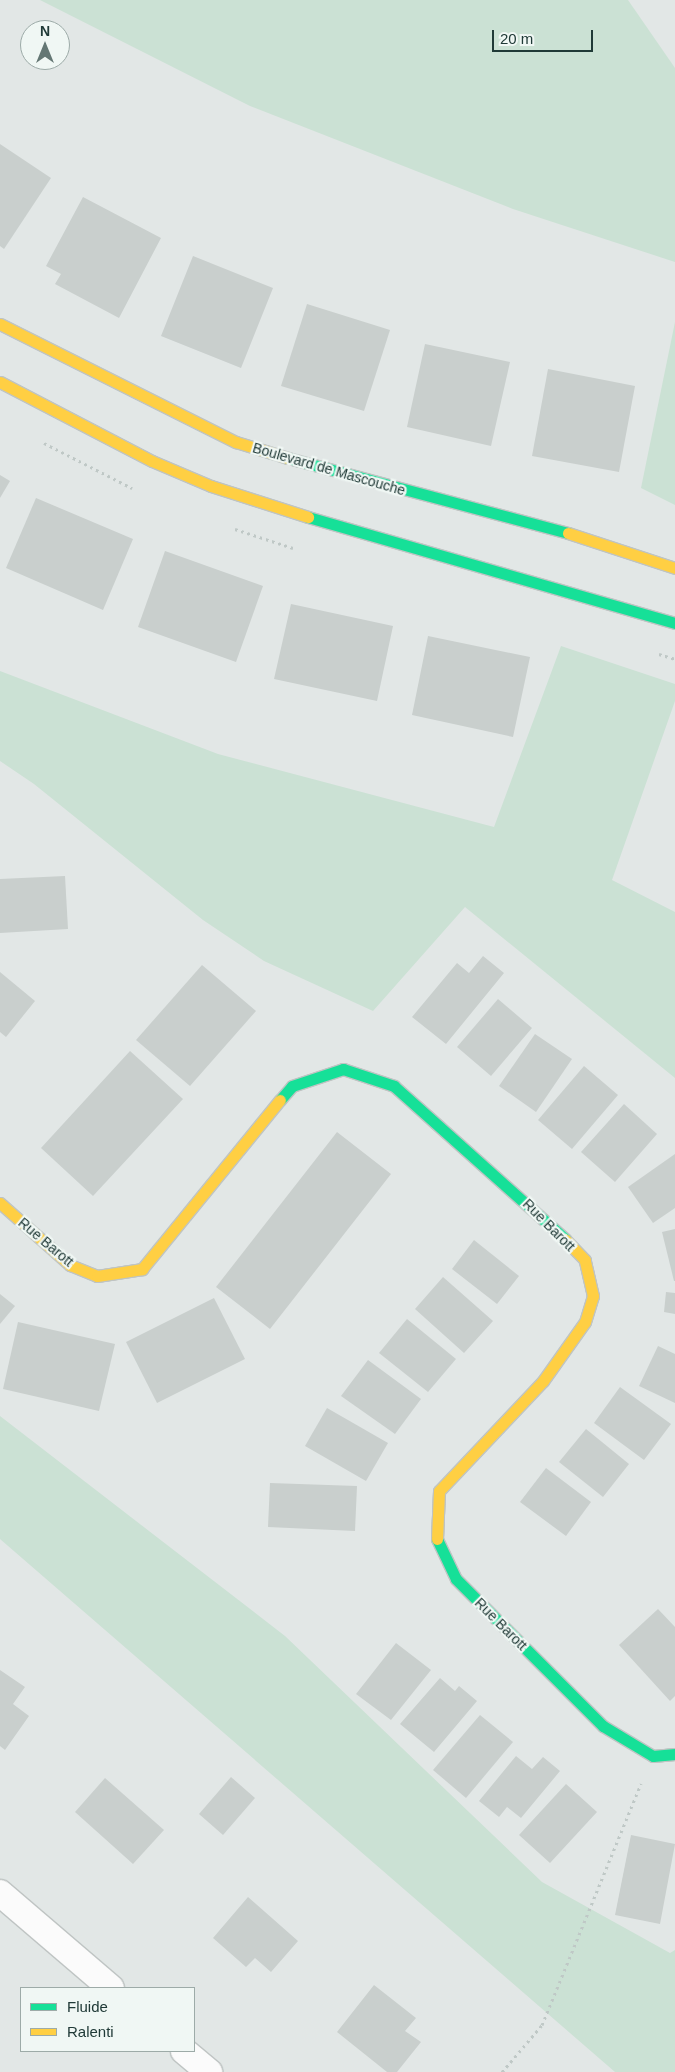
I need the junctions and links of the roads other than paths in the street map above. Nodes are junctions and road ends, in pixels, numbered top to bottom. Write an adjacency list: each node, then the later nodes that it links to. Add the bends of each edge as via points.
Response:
1 (0, 324): 3 (street, Boulevard de Mascouche, via 236,442 366,481 541,524)
2 (0, 382): 4 (street, via 152,461 211,486 387,544)
3 (675, 568)
4 (675, 623)
5 (0, 1203): 6 (street, Rue Barott, via 70,1266 97,1276 142,1269 292,1086 343,1069 394,1086 585,1260 593,1296 585,1322 554,1367 499,1431 439,1491 434,1533 456,1579 603,1726 653,1756)
6 (675, 1754)
7 (0, 1893): 8 (street)
8 (110, 1987)
9 (185, 2052): 10 (street)
10 (209, 2072)

